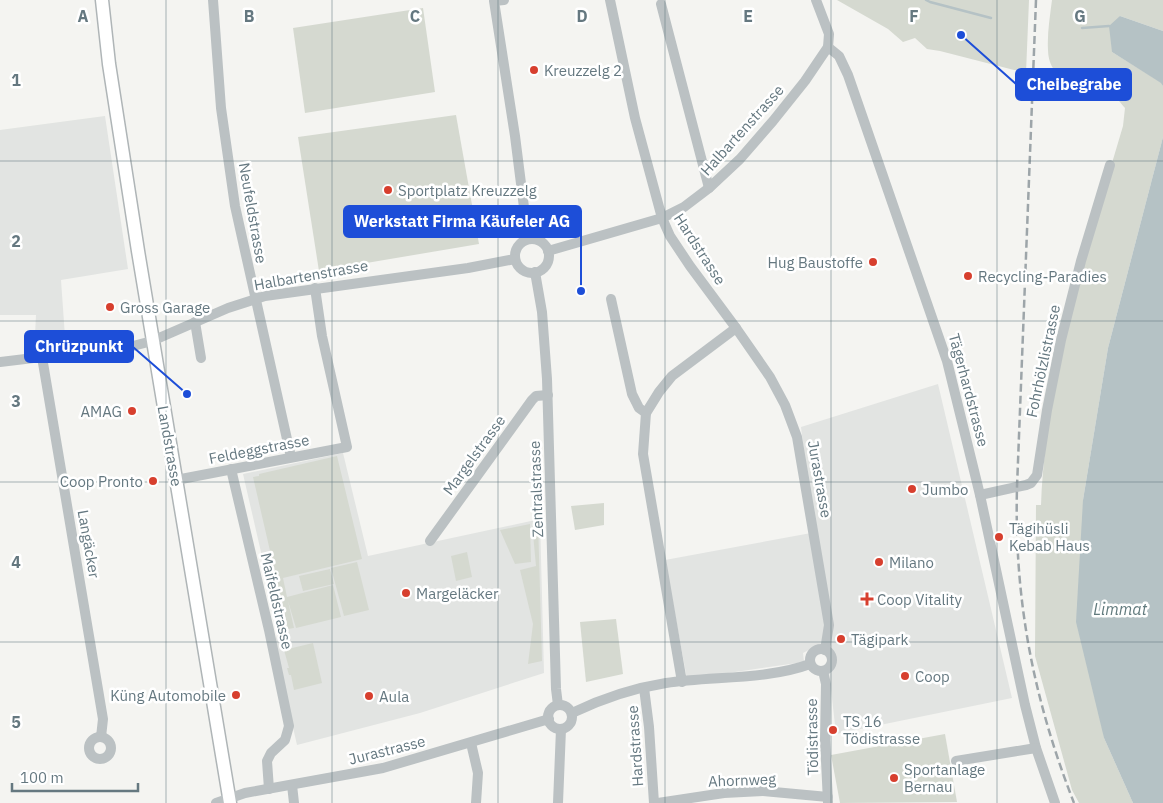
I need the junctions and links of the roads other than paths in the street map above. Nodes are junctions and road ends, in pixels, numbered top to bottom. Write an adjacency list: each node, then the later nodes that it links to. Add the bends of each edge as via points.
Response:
1 (102, 0): 20 (main road, Landstrasse, via 120,142)
2 (213, 0): 16 (street, Neufeldstrasse, via 222,116 235,206)
3 (504, 0): 11 (street, via 494,2)
4 (610, 0): 10 (street, Hardstrasse, via 635,118)
5 (816, 0): 7 (street, via 829,34)
6 (661, 4): 9 (street)
7 (828, 47): 9 (street, Halbartenstrasse, via 774,121); 29 (street, Tägerhardstrasse, via 839,56 848,75 922,287 947,361)
8 (1110, 165): 29 (street, Fohrhölzlistrasse, via 1065,325 1037,475 1026,485)
9 (709, 188): 10 (street, Halbartenstrasse, via 684,207)
10 (662, 218): 12 (street, Halbartenstrasse); 19 (street, Hardstrasse, via 690,266)
11 (528, 239): 12 (street, via 540,241); 13 (street, via 519,244)
12 (548, 251): 14 (street, via 546,265)
13 (515, 259): 14 (street, via 524,271); 15 (street, Halbartenstrasse)
14 (535, 272): 24 (street, Zentralstrasse, via 542,312)
15 (315, 288): 16 (street, Halbartenstrasse); 26 (street, Feldeggstrasse, via 322,336 347,447)
16 (256, 299): 18 (street, Halbartenstrasse); 26 (street, Neufeldstrasse)
17 (611, 299): 25 (street, via 632,394 639,408)
18 (195, 322): 20 (street, Halbartenstrasse); 22 (street)
19 (736, 328): 25 (street, via 672,376); 31 (street, Jurastrasse, via 770,378 797,437 829,625)
20 (152, 340): 21 (street, Halbartenstrasse, via 133,346); 28 (main road, Landstrasse)
21 (42, 357): 23 (street, Halbartenstrasse); 40 (street, Langäcker, via 103,719)
22 (201, 358)
23 (0, 362)
24 (548, 394): 30 (street, Margelstrasse, via 532,400); 36 (street, Zentralstrasse)
25 (646, 413): 34 (street, via 643,454)
26 (291, 457): 27 (street, Feldeggstrasse)
27 (231, 469): 28 (street, Feldeggstrasse); 45 (street, Maifeldstrasse, via 288,726 285,740 267,761)
28 (176, 480): 48 (main road, Landstrasse)
29 (980, 495): 42 (street, Tägerhardstrasse)
30 (430, 542)
31 (825, 650): 32 (street, via 812,654); 33 (street, via 831,662)
32 (810, 664): 33 (street, via 814,669); 34 (street, via 780,672)
33 (823, 671): 47 (street, Tödistrasse)
34 (682, 682): 35 (street)
35 (644, 688): 37 (street); 53 (street, Hardstrasse, via 650,727)
36 (558, 705): 37 (street); 38 (street, via 552,709)
37 (572, 713): 39 (street, via 569,726)
38 (549, 719): 39 (street, via 553,726); 41 (street, Jurastrasse)
39 (561, 729): 52 (street)
40 (101, 737)
41 (470, 743): 44 (street, Jurastrasse, via 383,768); 51 (street, via 478,773)
42 (1036, 748): 43 (street); 55 (street, Tägerhardstrasse)
43 (956, 761)
44 (292, 785): 45 (street, Jurastrasse); 50 (street)
45 (269, 789): 48 (street, Jurastrasse)
46 (724, 798): 47 (street, Ahornweg, via 763,791); 54 (street, Ahornweg)
47 (828, 800)
48 (229, 801): 49 (street, Jurastrasse)
49 (216, 803)
50 (294, 803)
51 (476, 803)
52 (558, 803)
53 (654, 803)
54 (658, 803)
55 (1056, 803)

